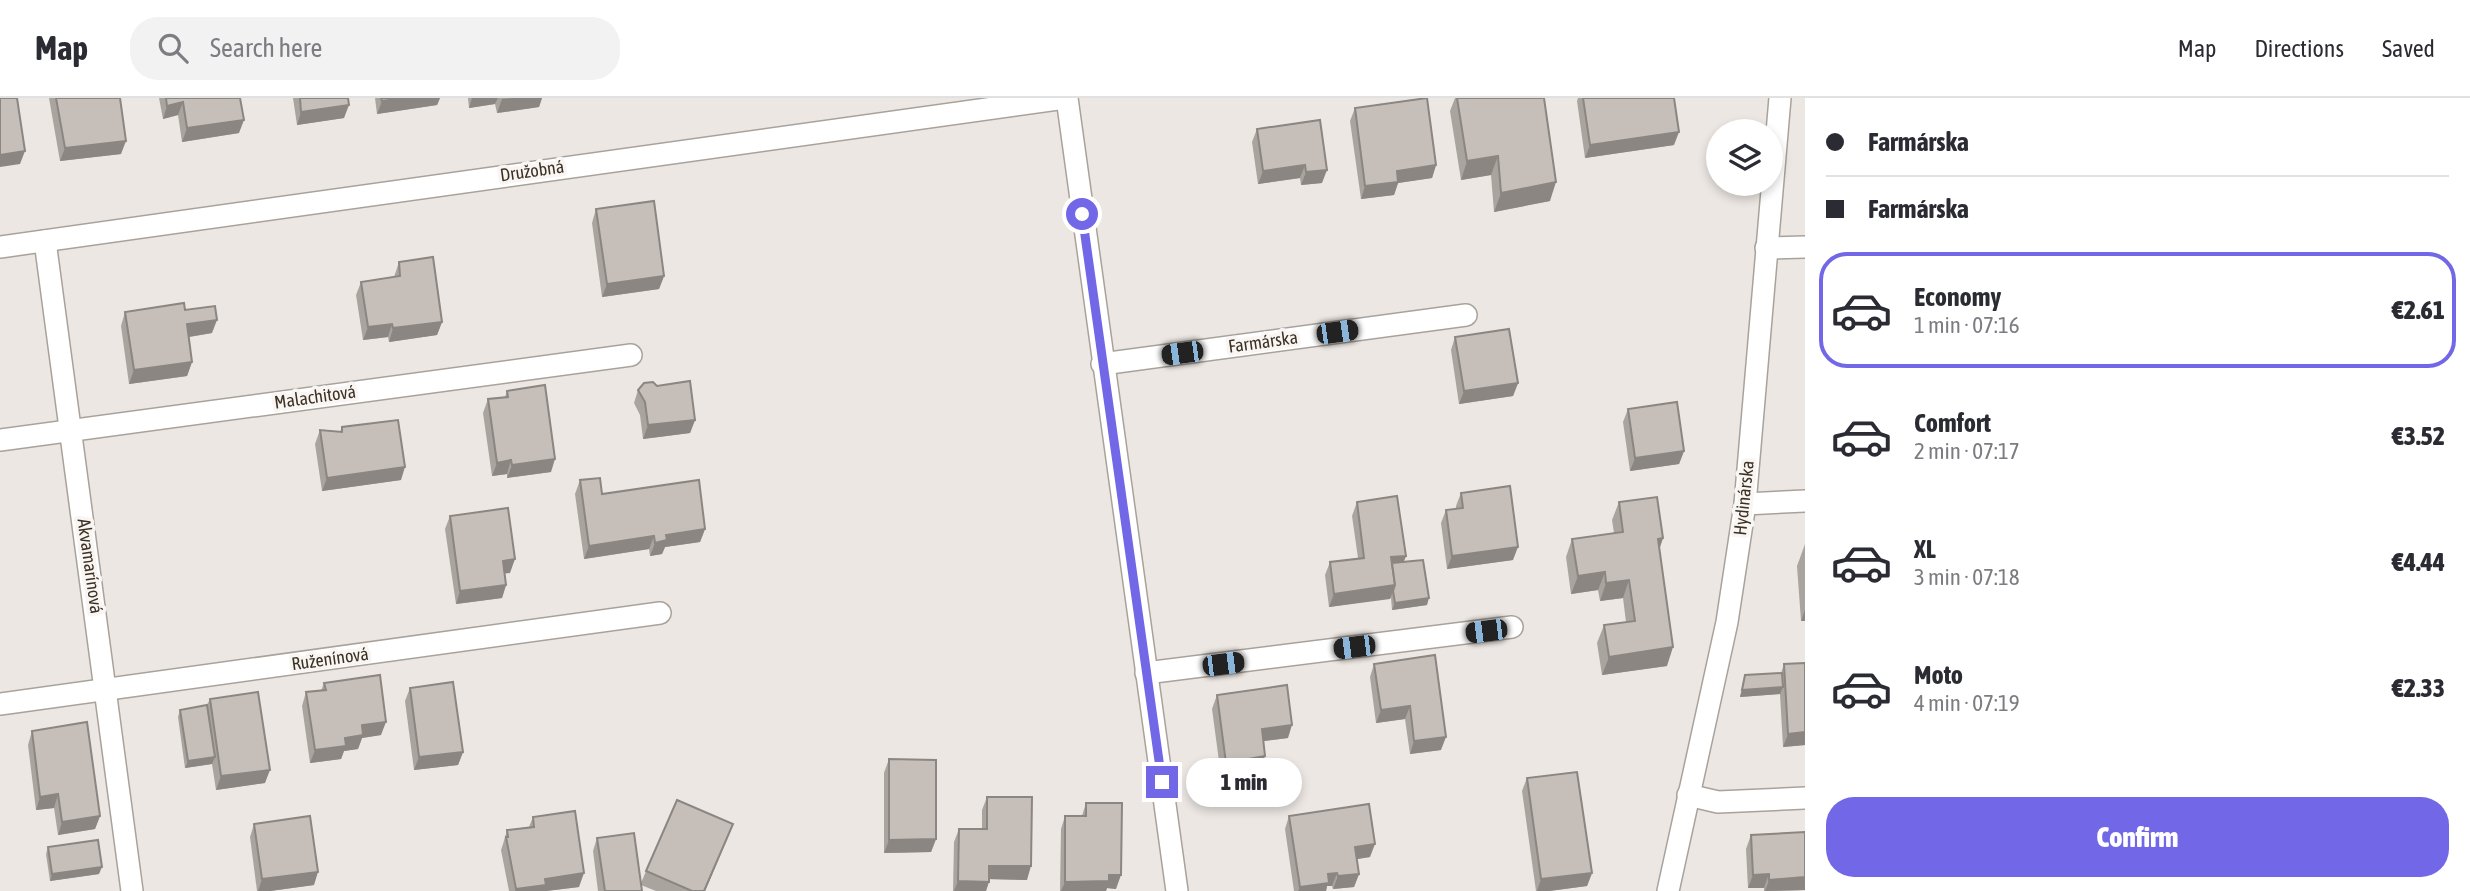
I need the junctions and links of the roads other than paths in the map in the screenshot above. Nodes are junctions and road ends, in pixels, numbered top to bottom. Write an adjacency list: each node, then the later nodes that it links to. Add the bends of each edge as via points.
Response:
1 (1066, 98): 3 (street, Družobná); 9 (street)
2 (1780, 98): 6 (street, Hydinárska)
3 (45, 241): 4 (street, Družobná); 10 (street, Akvamarínová)
4 (0, 247)
5 (1805, 247): 6 (street)
6 (1766, 248): 13 (street, Hydinárska)
7 (1466, 315): 9 (street, Farmárska)
8 (631, 355): 10 (street, Malachitová)
9 (1102, 364): 16 (street)
10 (70, 430): 11 (street, Malachitová); 17 (street, Akvamarínová)
11 (0, 440)
12 (1805, 501): 13 (street)
13 (1745, 504): 19 (street, Hydinárska, via 1727,622)
14 (660, 614): 17 (street, Ruženínová)
15 (1512, 627): 16 (street)
16 (1146, 673): 22 (street)
17 (107, 690): 18 (street, Ruženínová); 21 (street, Akvamarínová)
18 (0, 704)
19 (1688, 795): 20 (street, via 1718,802); 23 (street, Hydinárska)
20 (1805, 797)
21 (132, 891)
22 (1177, 891)
23 (1668, 891)

